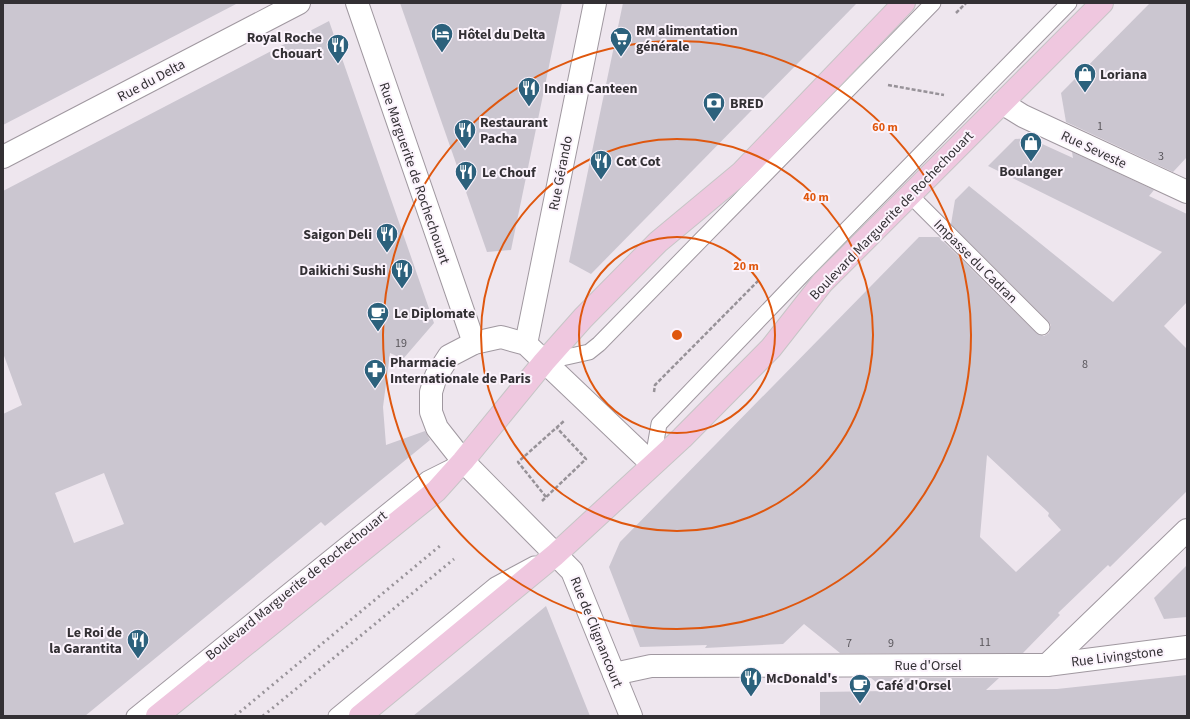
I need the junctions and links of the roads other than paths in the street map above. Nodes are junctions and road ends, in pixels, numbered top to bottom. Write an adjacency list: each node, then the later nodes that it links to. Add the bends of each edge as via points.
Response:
1 (299, 3): 9 (street, Rue du Delta)
2 (357, 3): 13 (street, Rue Marguerite de Rochechouart)
3 (595, 3): 14 (street, Rue Gérando)
4 (904, 3): 15 (main road, Boulevard Marguerite de Rochechouart, via 741,173 658,242 583,318)
5 (933, 3): 15 (lane, via 599,344 589,352)
6 (1070, 3): 17 (lane, Boulevard Marguerite de Rochechouart, via 809,268 660,424)
7 (1102, 3): 8 (main road, Boulevard Marguerite de Rochechouart)
8 (1002, 103): 10 (street, Rue Seveste, via 1023,116); 11 (main road, Boulevard Marguerite de Rochechouart)
9 (3, 158)
10 (1187, 192)
11 (910, 195): 12 (lane, Impasse du Cadran); 17 (main road, Boulevard Marguerite de Rochechouart, via 822,282 771,348 682,438)
12 (1042, 326)
13 (474, 342): 14 (street, via 501,337); 16 (street, via 449,356 436,376 431,392 431,412 437,428)
14 (526, 344): 15 (street)
15 (544, 362): 16 (main road, Boulevard Marguerite de Rochechouart); 17 (street)
16 (463, 461): 19 (street); 23 (lane, Boulevard Marguerite de Rochechouart, via 427,479); 24 (main road, Boulevard Marguerite de Rochechouart, via 436,491)
17 (652, 464): 19 (main road, Boulevard Marguerite de Rochechouart)
18 (1187, 530): 21 (street)
19 (555, 554): 22 (street, Rue de Clignancourt, via 577,579); 25 (lane, Boulevard Marguerite de Rochechouart, via 495,585); 26 (main road, Boulevard Marguerite de Rochechouart)
20 (1187, 647): 21 (street, Rue Livingstone)
21 (1047, 665): 22 (street, Rue d'Orsel, via 651,666)
22 (614, 674): 27 (street, Rue de Clignancourt)
23 (134, 716)
24 (157, 716)
25 (336, 716)
26 (360, 716)
27 (631, 716)

